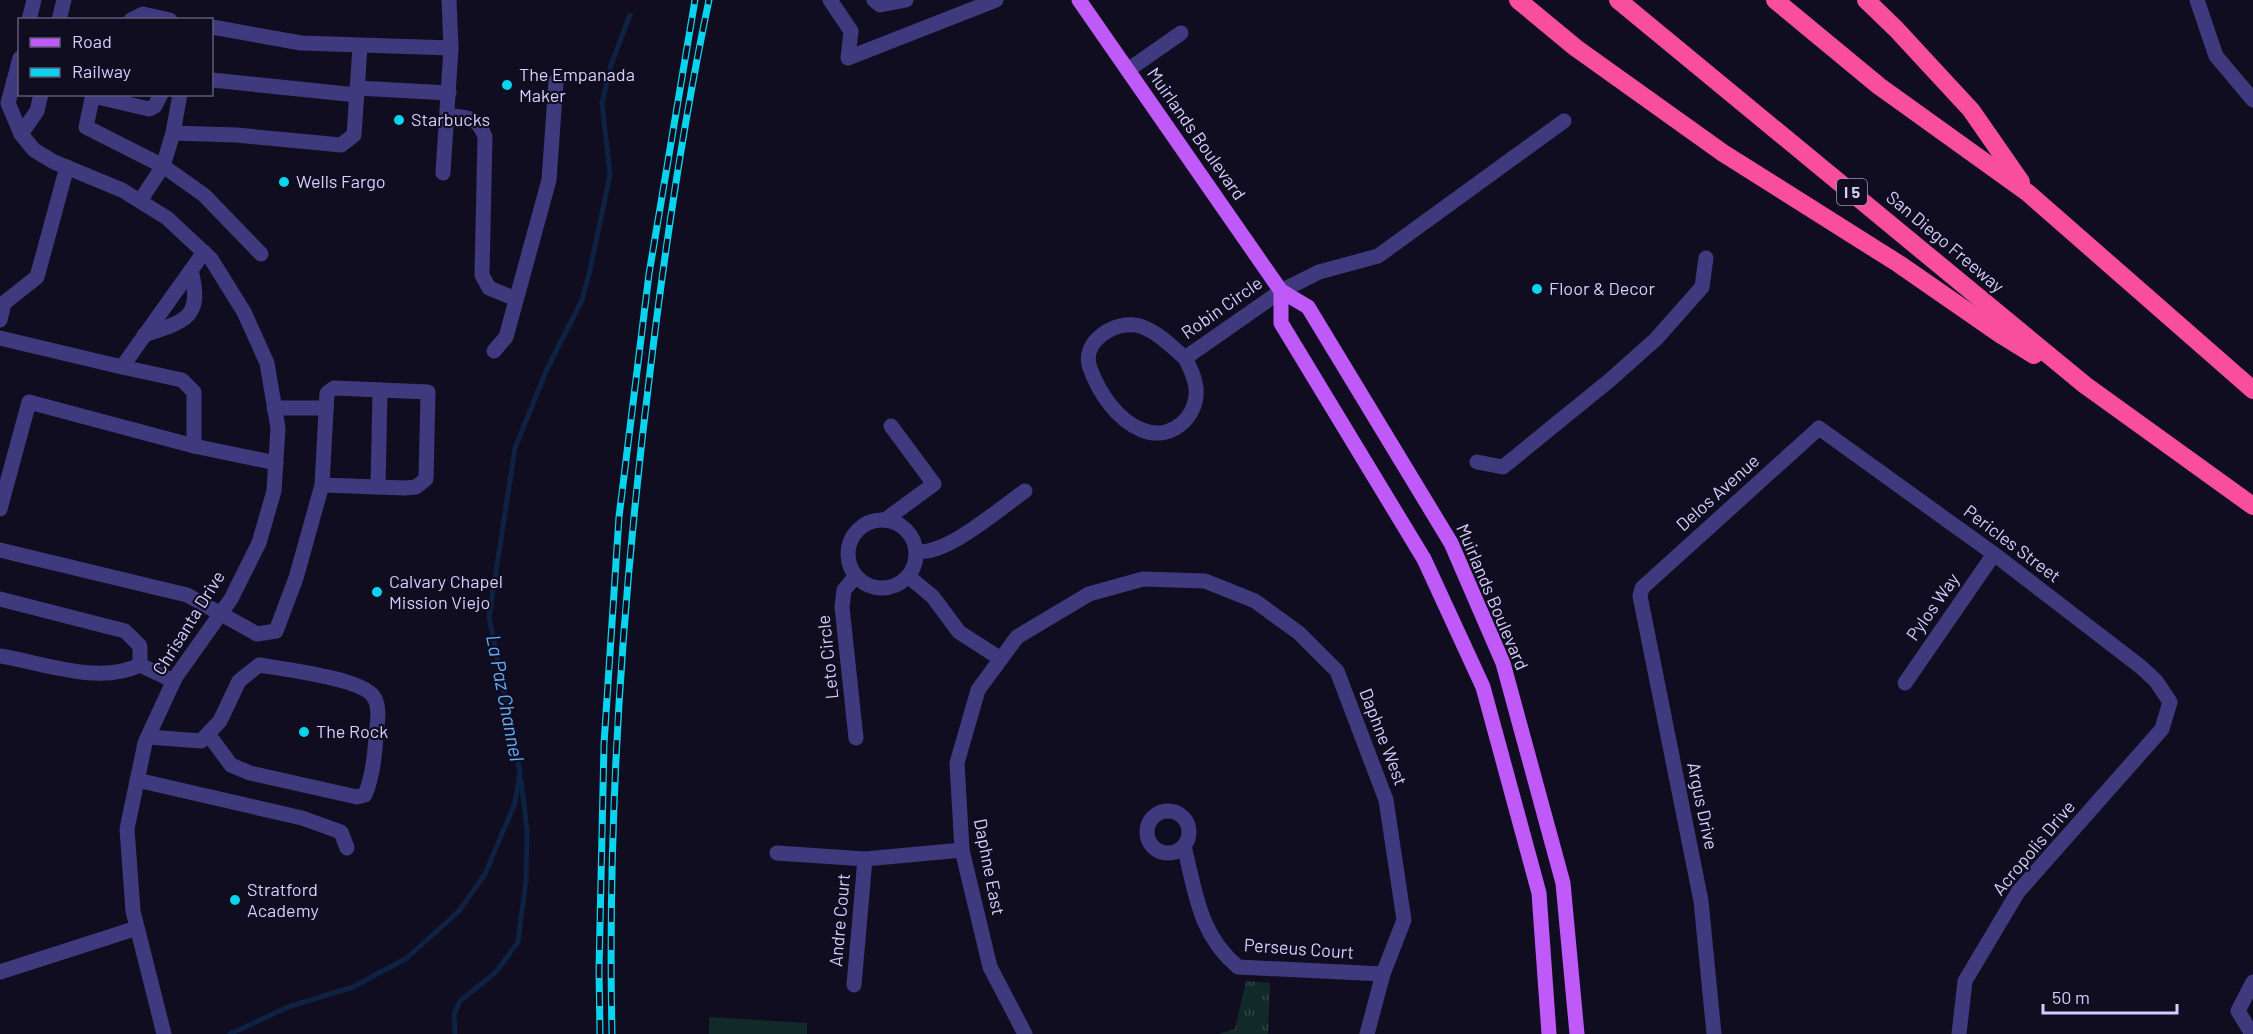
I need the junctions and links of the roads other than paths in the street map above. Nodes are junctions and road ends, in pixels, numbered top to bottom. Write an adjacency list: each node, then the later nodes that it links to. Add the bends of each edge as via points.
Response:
1 (34, 0): 14 (street)
2 (64, 0): 15 (street)
3 (448, 0): 21 (street)
4 (830, 0): 7 (street, via 851,31 848,58)
5 (874, 0): 6 (street, via 880,4)
6 (906, 0)
7 (996, 0)
8 (1079, 0): 23 (main road, Muirlands Boulevard)
9 (1518, 0): 55 (highway, via 1575,48 1723,153)
10 (1618, 0): 55 (highway, San Diego Freeway / I 5)
11 (1775, 0): 41 (highway, via 1879,86)
12 (1866, 0): 41 (highway, via 1971,110)
13 (2198, 0): 33 (street, via 2216,56)
14 (30, 18)
15 (60, 18)
16 (135, 18): 17 (street, via 143,14)
17 (161, 18)
18 (213, 27): 20 (street, via 301,43)
19 (1181, 33): 23 (street)
20 (360, 47): 21 (street); 26 (street)
21 (451, 48): 27 (street)
22 (18, 66): 37 (street, Chrisanta Drive, via 8,103)
23 (1128, 70): 47 (main road, Muirlands Boulevard)
24 (213, 80): 26 (street)
25 (556, 81): 48 (street, via 549,180)
26 (357, 91): 27 (street); 36 (street, via 354,135 341,145)
27 (449, 93): 34 (street)
28 (41, 96): 37 (street, via 37,111)
29 (93, 96): 38 (street, via 86,127)
30 (97, 96): 31 (street, via 149,109)
31 (160, 96)
32 (180, 96): 36 (street)
33 (2253, 100)
34 (448, 116): 40 (street); 48 (street, via 471,117 481,125 485,137 482,274 489,288)
35 (1564, 121): 47 (street, Robin Circle, via 1378,256 1319,272)
36 (173, 133): 38 (street)
37 (21, 134): 39 (street, Chrisanta Drive, via 34,150)
38 (162, 166): 42 (street); 44 (street, via 204,195)
39 (67, 167): 42 (street, Chrisanta Drive); 49 (street, via 37,277 4,303)
40 (443, 173)
41 (2028, 193): 57 (highway)
42 (140, 201): 43 (street, Chrisanta Drive, via 167,218)
43 (204, 252): 46 (street); 58 (street, Chrisanta Drive, via 244,312 267,363)
44 (261, 254)
45 (1706, 258): 63 (street, via 1702,287 1656,339 1610,380 1503,466)
46 (191, 270): 50 (street); 50 (street, via 196,304 184,319)
47 (1281, 291): 53 (street, Robin Circle); 103 (main road, via 1281,323 1424,559 1483,687 1539,893); 104 (main road, Muirlands Boulevard, via 1308,307 1451,543 1503,663 1563,883)
48 (516, 299): 52 (street, via 506,337)
49 (0, 320)
50 (144, 335): 54 (street)
51 (0, 338): 54 (street)
52 (494, 351)
53 (1185, 358): 53 (street, Robin Circle, via 1157,334 1138,326 1117,327 1100,335 1090,350 1089,365 1107,401 1128,423 1160,434 1187,420 1194,407 1195,377)
54 (122, 367): 62 (street, via 182,380 194,392)
55 (2085, 385): 68 (highway, San Diego Freeway / I 5)
56 (380, 390): 59 (street, via 334,388 327,393); 66 (street); 66 (street, via 428,392 427,462 426,479 417,487)
57 (2253, 390)
58 (274, 408): 59 (street); 64 (street, Chrisanta Drive, via 278,428)
59 (326, 408): 65 (street)
60 (891, 426): 70 (street, via 934,484)
61 (1819, 428): 73 (street, Pericles Street); 77 (street, Delos Avenue)
62 (194, 446): 64 (street); 69 (street, via 29,402)
63 (1477, 462)
64 (276, 463): 79 (street, Chrisanta Drive, via 274,491 259,543)
65 (322, 484): 66 (street); 79 (street, via 296,578 276,631 257,634)
66 (378, 487)
67 (1024, 491): 72 (street, via 946,545 931,552)
68 (2253, 506)
69 (0, 509)
70 (885, 520): 72 (street, via 910,533); 74 (street, via 863,525 849,543 848,554)
71 (0, 550): 79 (street, via 187,595)
72 (916, 551): 75 (street)
73 (1994, 554): 84 (street, Pylos Way); 85 (street, Pericles Street, via 2141,667)
74 (856, 576): 75 (street, via 882,588); 88 (street, Leto Circle, via 844,590 842,607)
75 (908, 576): 81 (street, via 933,597 958,632)
76 (1143, 579): 81 (street, Daphne East, via 1089,594 1017,637); 97 (street, Daphne West, via 1205,581 1255,601 1299,633 1337,671 1386,800 1404,920)
77 (1642, 588): 105 (street, Argus Drive, via 1641,605 1701,902)
78 (0, 599): 82 (street, via 125,631 140,646)
79 (221, 613): 83 (street, Chrisanta Drive)
80 (0, 656): 82 (street, via 84,673 125,673)
81 (1001, 659): 92 (street, Daphne East, via 978,690 957,763)
82 (141, 665): 83 (street)
83 (174, 681): 87 (street, Chrisanta Drive)
84 (1905, 683)
85 (2170, 702): 106 (street, Acropolis Drive, via 2162,729 2018,892 1965,981)
86 (208, 734): 86 (street, via 220,721 239,681 259,665 311,673 366,689 378,707 368,788 357,797 241,769 223,757); 87 (street, via 201,741)
87 (148, 736): 89 (street, Chrisanta Drive)
88 (856, 738)
89 (137, 780): 91 (street, via 302,818 341,832); 95 (street, Chrisanta Drive, via 127,829)
90 (1184, 846): 97 (street, Perseus Court, via 1202,919 1212,942 1238,968)
91 (347, 848)
92 (962, 850): 94 (street); 101 (street, Daphne East, via 990,967)
93 (777, 853): 94 (street)
94 (865, 859): 99 (street, Andre Court)
95 (137, 928): 96 (street); 100 (street, Chrisanta Drive)
96 (0, 972)
97 (1383, 974): 102 (street, Daphne West)
98 (2253, 982): 107 (street, via 2238,1011)
99 (854, 985)
100 (164, 1034)
101 (1025, 1034)
102 (1367, 1034)
103 (1549, 1034)
104 (1577, 1034)
105 (1714, 1034)
106 (1959, 1034)
107 (2253, 1034)

